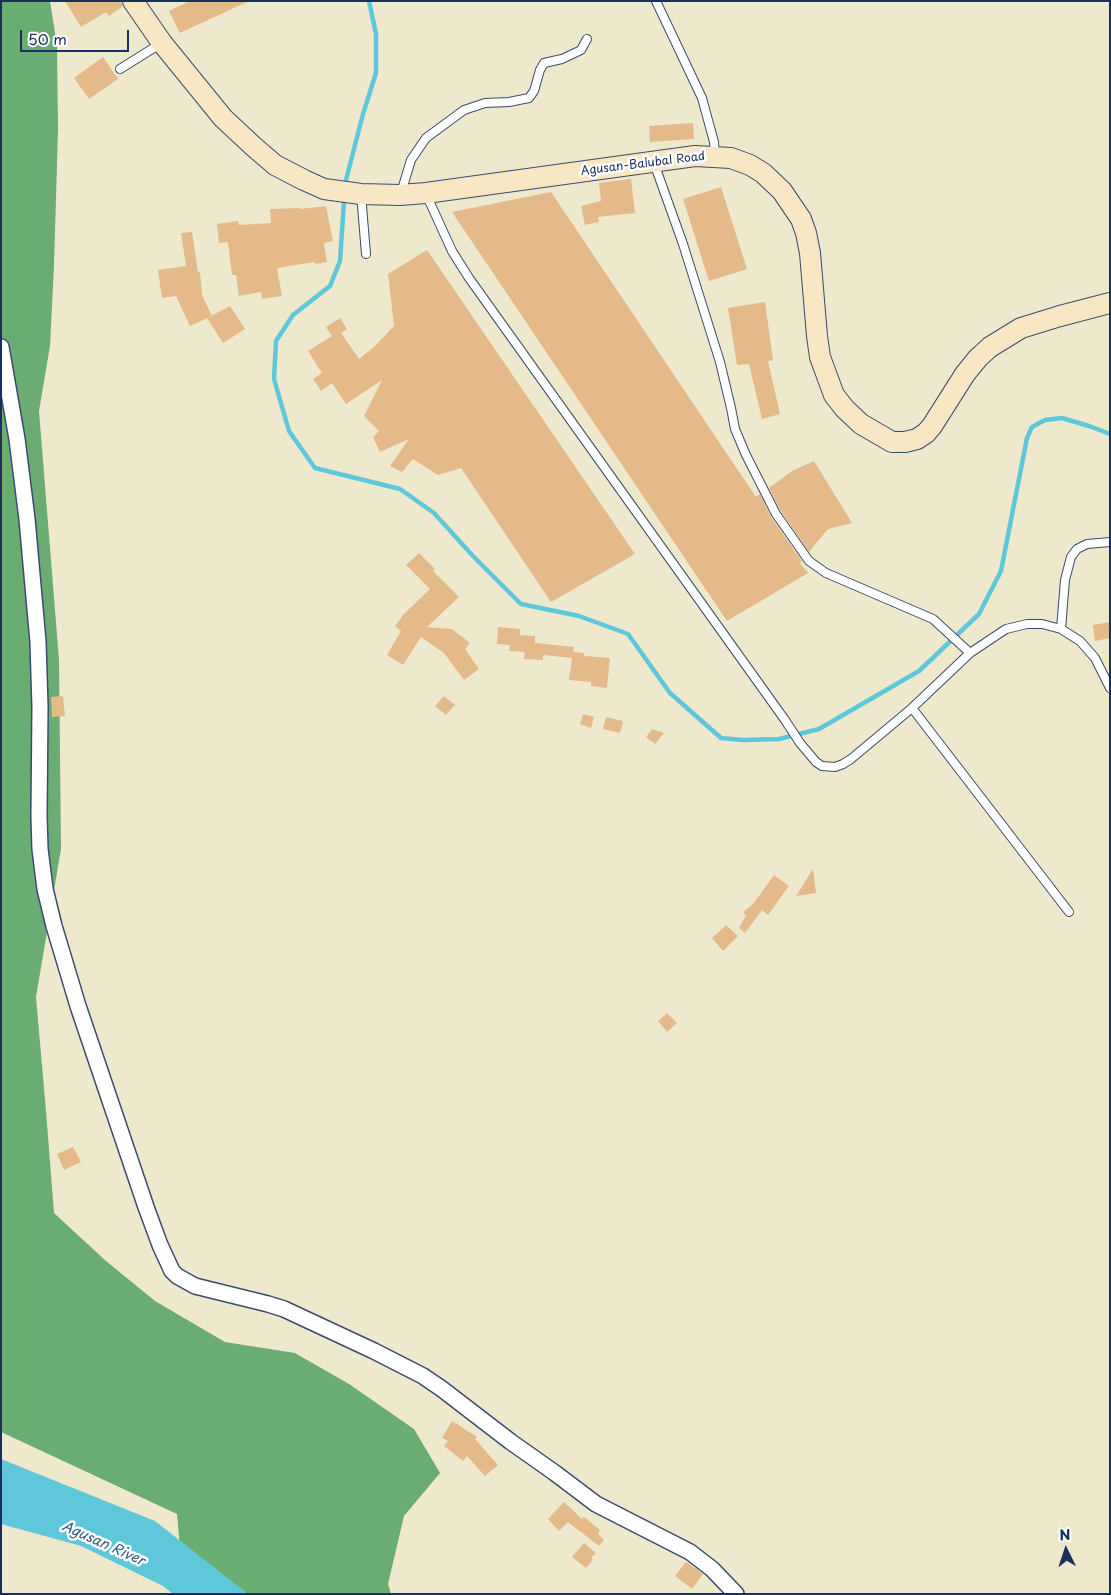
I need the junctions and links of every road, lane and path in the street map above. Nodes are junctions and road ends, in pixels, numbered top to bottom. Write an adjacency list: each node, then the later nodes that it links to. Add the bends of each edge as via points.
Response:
1 (133, 1): 4 (main road, Agusan-Balubal Road)
2 (656, 1): 6 (lane, via 702,98)
3 (587, 38): 10 (lane, via 581,50 544,63 529,98 464,110 426,138 411,160)
4 (162, 43): 5 (lane); 9 (main road, Agusan-Balubal Road, via 223,118 275,165 324,188)
5 (120, 69)
6 (715, 156): 7 (main road, Agusan-Balubal Road); 12 (main road, Agusan-Balubal Road, via 750,164 763,173 782,192 801,219 810,253 817,336 825,374 834,395 845,409 860,424 892,442 917,439 926,433 965,374 990,347 1021,328)
7 (653, 161): 8 (main road, Agusan-Balubal Road); 16 (lane, via 720,362 735,429 776,514 809,560 826,573 933,619)
8 (426, 193): 10 (main road, Agusan-Balubal Road); 18 (lane, via 452,251 469,278 816,762 835,767 851,759)
9 (361, 194): 10 (main road, Agusan-Balubal Road); 11 (lane)
10 (400, 195)
11 (366, 254)
12 (1110, 303)
13 (1, 347): 20 (street, via 20,465 38,642 38,808 45,889 78,1006 146,1207 172,1271 195,1286 284,1309 423,1376 596,1504 690,1552)
14 (1110, 542): 15 (lane, via 1087,544 1071,557 1065,580)
15 (1062, 630): 16 (lane, via 1042,624 1006,629); 17 (lane, via 1080,641 1095,658)
16 (970, 654): 18 (lane)
17 (1110, 688)
18 (912, 708): 19 (lane)
19 (1069, 912)
20 (736, 1594)

